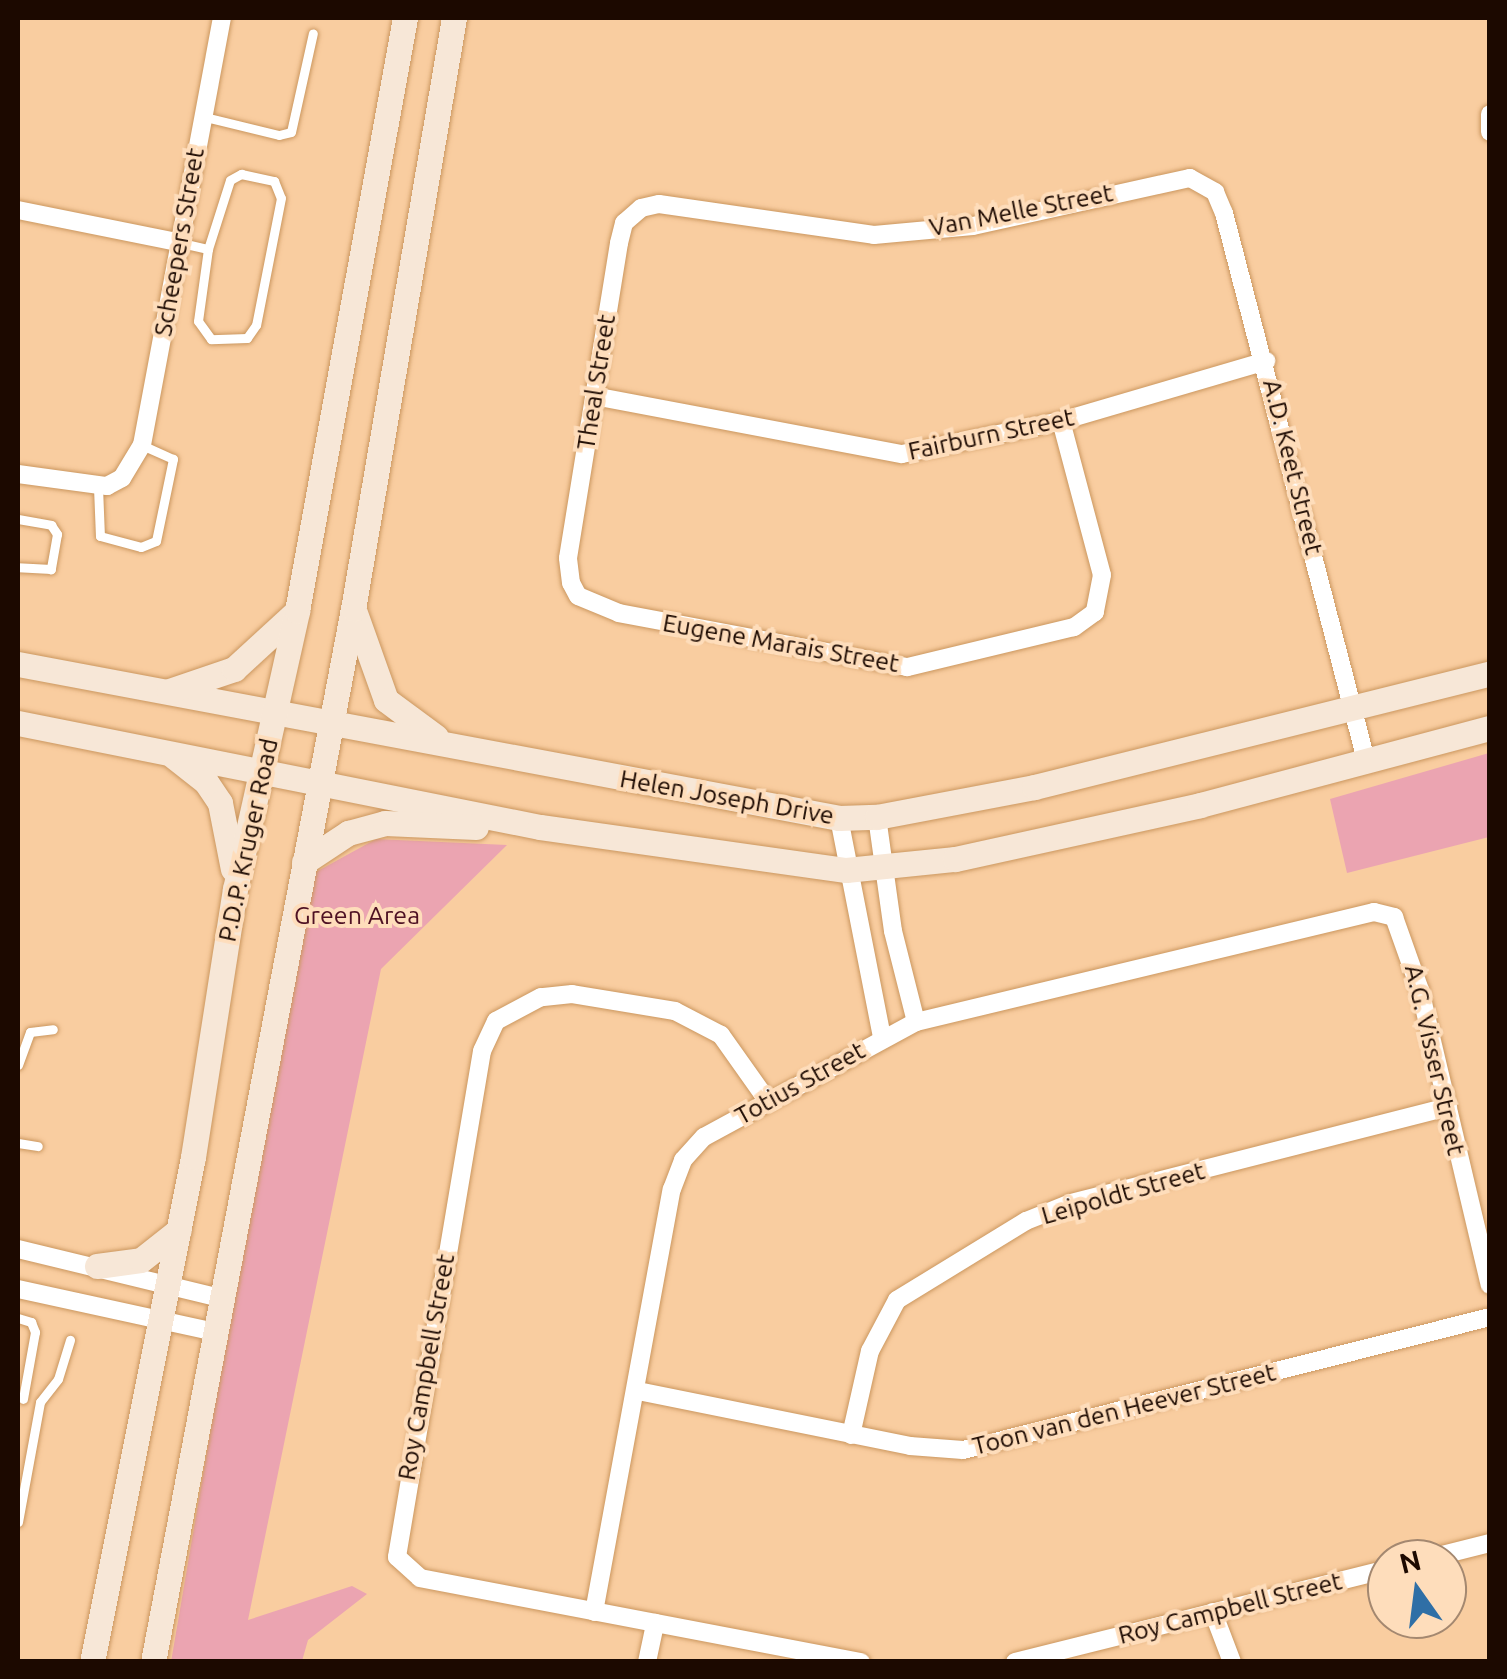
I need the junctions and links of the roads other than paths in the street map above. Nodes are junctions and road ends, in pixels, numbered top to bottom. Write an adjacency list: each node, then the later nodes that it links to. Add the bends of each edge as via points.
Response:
1 (222, 18): 6 (street, Scheepers Street)
2 (404, 18): 23 (street, P.D.P. Kruger Road)
3 (454, 18): 22 (street)
4 (314, 33): 6 (lane, via 291,132 279,135)
5 (1490, 114): 7 (street)
6 (202, 116): 11 (street, Scheepers Street)
7 (1489, 130)
8 (1204, 182): 9 (street, Van Melle Street, via 1167,179 973,226 874,235); 13 (street, A.D. Keet Street, via 1224,213)
9 (659, 204): 14 (street, Theal Street, via 624,223)
10 (18, 210): 11 (street)
11 (176, 242): 12 (lane); 16 (street, Scheepers Street)
12 (208, 249): 12 (lane, via 230,180 241,174 274,182 281,198 256,325 246,338 202,333)
13 (1266, 361): 15 (street, Fairburn Street); 27 (street, A.D. Keet Street)
14 (594, 396): 15 (street, Fairburn Street, via 902,454); 21 (street, Theal Street, via 568,558)
15 (1061, 422): 21 (street, Eugene Marais Street, via 1102,575 1095,612 1074,627 907,667 619,613 578,596)
16 (142, 445): 18 (street, Scheepers Street, via 132,465); 18 (lane, via 173,459 156,541 141,547 100,536)
17 (18, 474): 18 (street)
18 (98, 487)
19 (18, 518): 20 (lane, via 51,525 57,534 51,569)
20 (18, 567)
21 (571, 583)
22 (353, 608): 30 (street); 32 (street, via 386,700)
23 (298, 611): 26 (street, via 234,669); 28 (street, P.D.P. Kruger Road)
24 (18, 664): 26 (street, Helen Joseph Drive)
25 (1490, 673): 27 (street, Helen Joseph Drive)
26 (164, 693): 28 (street, Helen Joseph Drive)
27 (1353, 707): 34 (street, A.D. Keet Street); 37 (street, Helen Joseph Drive, via 1034,787)
28 (275, 713): 30 (street, Helen Joseph Drive); 35 (street, P.D.P. Kruger Road)
29 (18, 723): 33 (street)
30 (331, 726): 32 (street, Helen Joseph Drive); 36 (street)
31 (1490, 728): 34 (street)
32 (451, 746): 38 (street, Helen Joseph Drive)
33 (162, 749): 35 (street); 43 (street, via 193,768 220,803)
34 (1366, 760): 41 (street, via 1200,806)
35 (262, 770): 36 (street); 43 (street, P.D.P. Kruger Road)
36 (319, 780): 39 (street); 40 (street)
37 (877, 817): 38 (street, Helen Joseph Drive); 41 (street)
38 (839, 818): 42 (street)
39 (540, 827): 40 (street, via 385,822 348,834); 42 (street)
40 (304, 862): 59 (street)
41 (884, 869): 42 (street); 45 (street)
42 (846, 870): 47 (street)
43 (235, 889): 53 (street, P.D.P. Kruger Road)
44 (1374, 912): 45 (street, Totius Street); 50 (street, A.G. Visser Street, via 1394,917 1404,930)
45 (916, 1022): 47 (street, Totius Street)
46 (54, 1029): 48 (lane, via 30,1032)
47 (882, 1038): 49 (street, Totius Street)
48 (18, 1065)
49 (768, 1100): 65 (street, Totius Street, via 704,1137 683,1160 672,1189); 72 (street, Roy Campbell Street, via 721,1035 675,1011 572,994 541,997 496,1021 488,1034 397,1557 420,1578)
50 (1448, 1107): 57 (street, A.G. Visser Street); 68 (street, Leipoldt Street, via 1071,1203 1026,1221 897,1300 870,1351)
51 (18, 1143): 52 (lane)
52 (38, 1146)
53 (180, 1230): 55 (street, via 141,1260); 56 (street, P.D.P. Kruger Road)
54 (18, 1249): 55 (street)
55 (98, 1266): 56 (street)
56 (167, 1282): 59 (street); 62 (street, P.D.P. Kruger Road)
57 (1490, 1285)
58 (18, 1289): 62 (street)
59 (221, 1298): 63 (street)
60 (1490, 1317): 68 (street, Toon van den Heever Street, via 963,1450)
61 (18, 1318): 66 (lane, via 31,1322 34,1332)
62 (159, 1319): 63 (street); 76 (street, P.D.P. Kruger Road)
63 (216, 1332): 77 (street)
64 (70, 1340): 67 (lane, via 58,1379)
65 (638, 1392): 68 (street, Toon van den Heever Street); 72 (street, Totius Street)
66 (20, 1398): 67 (lane)
67 (40, 1402): 69 (lane)
68 (852, 1435)
69 (20, 1499): 70 (lane)
70 (18, 1522)
71 (1367, 1574): 73 (street, Roy Campbell Street)
72 (594, 1612): 74 (street, Roy Campbell Street)
73 (1213, 1612): 80 (street, Roy Campbell Street); 81 (street)
74 (654, 1623): 75 (street, Roy Campbell Street); 78 (street)
75 (763, 1653): 79 (street, Roy Campbell Street)
76 (92, 1662)
77 (154, 1662)
78 (648, 1662)
79 (861, 1662)
80 (1015, 1662)
81 (1232, 1662)

